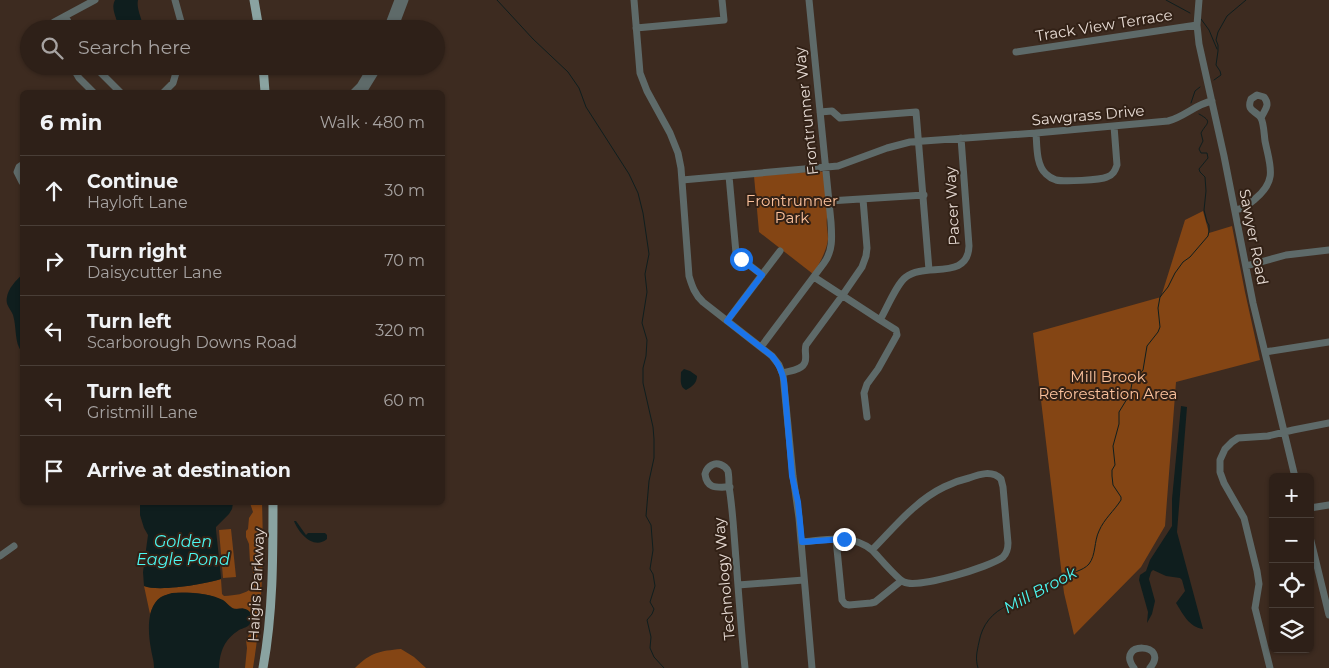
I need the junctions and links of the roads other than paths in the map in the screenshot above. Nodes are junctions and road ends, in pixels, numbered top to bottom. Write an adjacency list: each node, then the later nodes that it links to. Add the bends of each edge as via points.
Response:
1 (95, 0): 10 (street)
2 (175, 0): 13 (street)
3 (254, 0): 14 (main road)
4 (398, 0): 15 (street)
5 (405, 0): 16 (street)
6 (634, 0): 18 (street)
7 (722, 0): 18 (street, via 724,20)
8 (809, 0): 33 (street, Frontrunner Way)
9 (1199, 0): 17 (street, Sawyer Road)
10 (65, 16): 11 (street); 12 (street)
11 (58, 20)
12 (67, 20)
13 (181, 20)
14 (257, 20)
15 (390, 20)
16 (397, 20)
17 (1197, 25): 19 (street, Track View Terrace); 32 (street, Sawyer Road)
18 (636, 28): 43 (street, via 642,81 675,144)
19 (1016, 52)
20 (78, 75): 26 (street)
21 (103, 75): 27 (street)
22 (175, 75): 28 (street)
23 (263, 75): 29 (main road)
24 (367, 75): 30 (street)
25 (373, 75): 31 (street)
26 (91, 90)
27 (118, 90)
28 (166, 90)
29 (264, 90)
30 (356, 90)
31 (364, 90)
32 (1212, 101): 35 (street, Sawgrass Drive, via 1173,120); 47 (street, Sawyer Road)
33 (820, 112): 38 (street, via 832,111 840,118 916,112); 40 (street, Frontrunner Way)
34 (1261, 118): 47 (street, via 1270,179 1258,196)
35 (1114, 126): 36 (street, Sawgrass Drive); 36 (street, via 1117,166 1113,173 1102,178 1062,181 1046,174 1041,167)
36 (1036, 133): 37 (street, Sawgrass Drive)
37 (961, 138): 38 (street, Sawgrass Drive); 51 (street, Pacer Way, via 969,250 958,266)
38 (919, 142): 40 (street, Sawgrass Drive, via 886,148); 44 (street)
39 (20, 166): 42 (street, via 17,172)
40 (826, 168): 41 (street, Sawgrass Drive); 46 (street, Frontrunner Way)
41 (729, 176): 43 (street, Sawgrass Drive); 52 (street, via 736,253)
42 (20, 178)
43 (682, 180): 56 (street, via 691,284 700,300)
44 (924, 195): 45 (street); 51 (street)
45 (863, 199): 46 (street); 54 (street, via 866,256)
46 (829, 202): 53 (street, Frontrunner Way, via 831,248)
47 (1235, 210): 50 (street, Sawyer Road)
48 (1329, 250): 50 (street, via 1286,255)
49 (780, 251): 52 (street)
50 (1246, 266): 59 (street, Sawyer Road)
51 (929, 270): 55 (street, Pacer Way, via 912,273 903,280)
52 (762, 275): 56 (street)
53 (814, 277): 54 (street); 58 (street, Frontrunner Way)
54 (842, 296): 55 (street); 60 (street, via 806,345 804,364)
55 (880, 320): 61 (street, via 896,330 897,335 867,384 864,393)
56 (727, 321): 58 (street)
57 (1329, 342): 59 (street)
58 (762, 347): 60 (street, via 777,361)
59 (1265, 352): 63 (street, Sawyer Road)
60 (782, 373): 70 (street)
61 (867, 418)
62 (1329, 424): 63 (street)
63 (1284, 432): 64 (street, Sawyer Road); 85 (street, via 1235,440 1225,449 1220,460 1224,483 1244,518 1257,571 1259,584 1255,608)
64 (1295, 473)
65 (730, 487): 77 (street, Technology Way)
66 (272, 505): 80 (main road, Haigis Parkway, via 270,621)
67 (1329, 505): 68 (street)
68 (1314, 507)
69 (836, 539): 70 (street); 73 (street, via 857,540); 76 (street, via 845,604 873,603)
70 (802, 542): 75 (street)
71 (14, 546): 74 (street)
72 (1314, 549): 78 (street)
73 (872, 550): 76 (street); 76 (street, via 936,491 986,473 1000,477 1008,543 1005,554 978,568 942,578 916,584)
74 (0, 556)
75 (804, 580): 77 (street); 82 (street)
76 (901, 581)
77 (738, 585): 81 (street, Technology Way)
78 (1326, 586): 79 (street)
79 (1329, 614)
80 (263, 668)
81 (746, 668)
82 (812, 668)
83 (1134, 668): 84 (street, via 1131,654 1143,647 1154,655)
84 (1150, 668)
85 (1270, 668)

